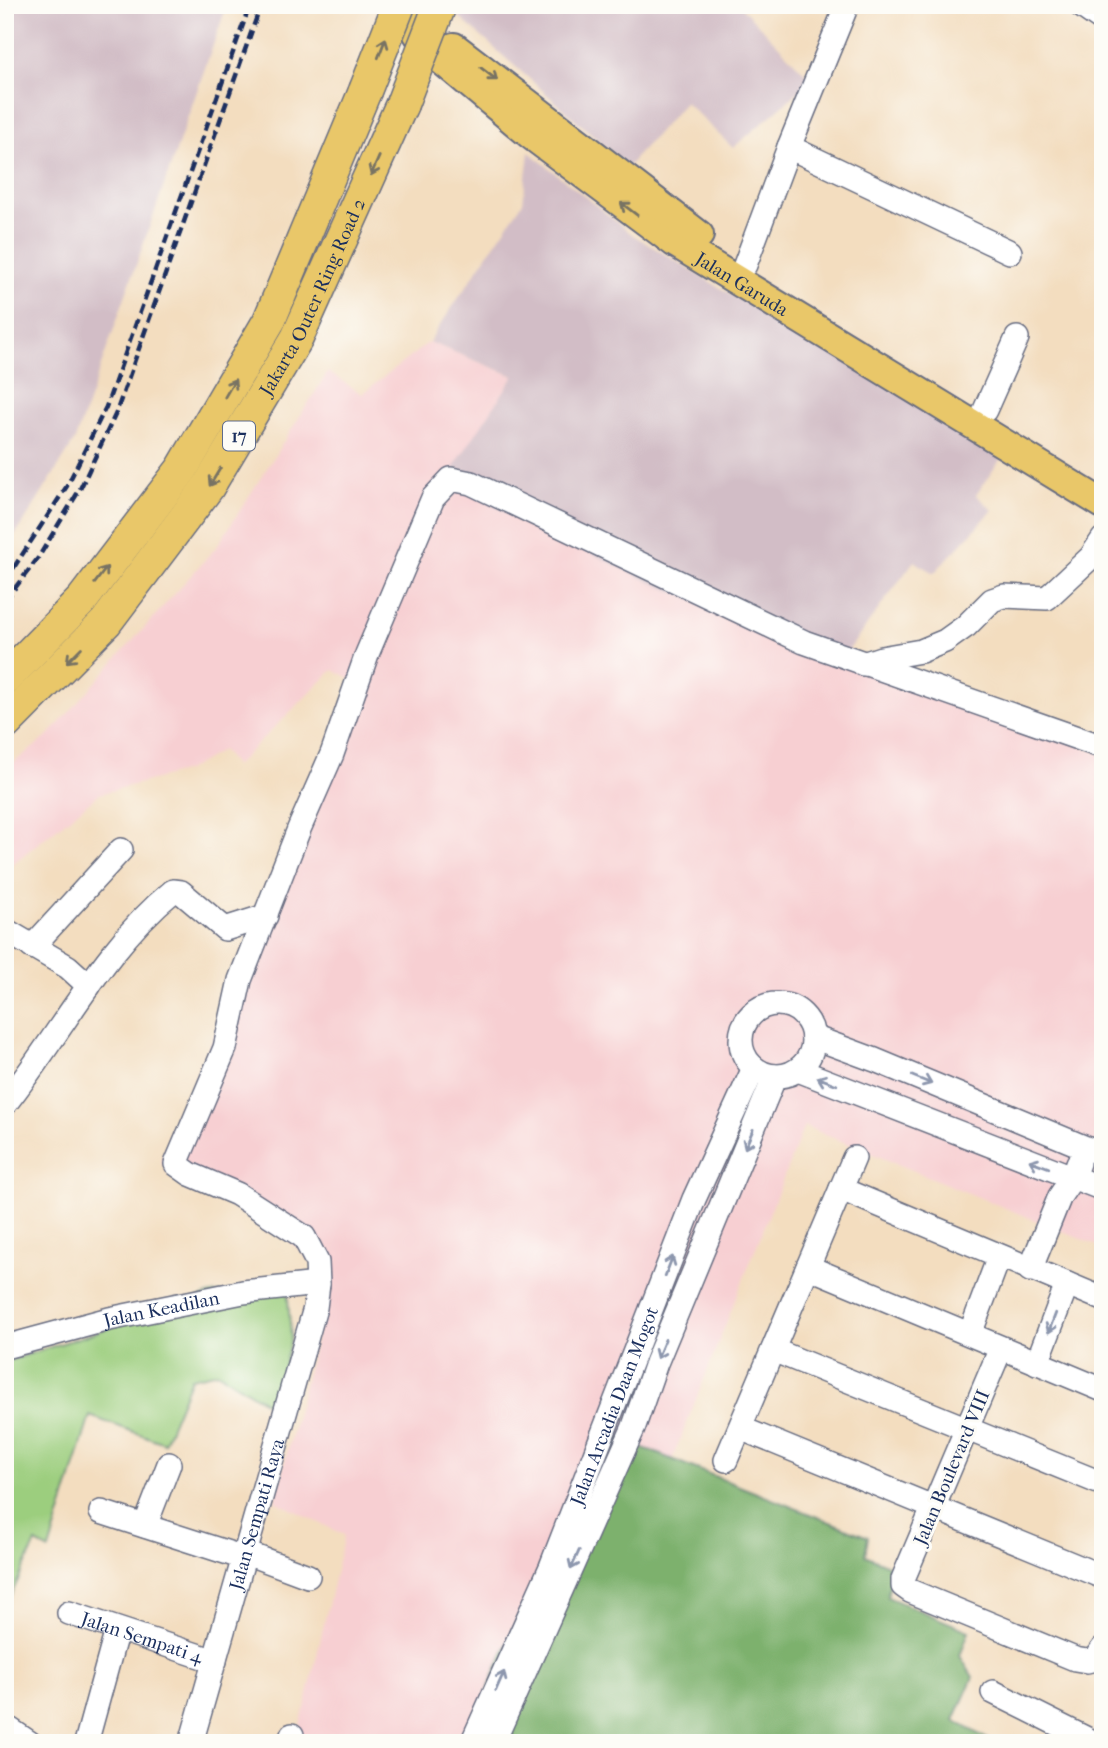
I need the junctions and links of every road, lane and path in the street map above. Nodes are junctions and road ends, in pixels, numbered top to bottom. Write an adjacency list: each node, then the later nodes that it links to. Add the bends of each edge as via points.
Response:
1 (440, 5): 17 (highway, Jakarta Outer Ring Road 2 / 17, one-way to 17, bridge, via 402,104 297,338 208,488 106,622)
2 (846, 5): 4 (street)
3 (401, 11): 5 (main road, Jalan Garuda, via 437,34 538,126); 16 (highway, Jakarta Outer Ring Road 2 / 17, one-way to 3, bridge, via 82,600 182,468 269,321)
4 (789, 147): 6 (street); 7 (street)
5 (680, 234): 7 (main road, Jalan Garuda); 9 (main road, Jalan Garuda)
6 (1010, 252)
7 (745, 265): 9 (main road, Jalan Garuda)
8 (1017, 338): 11 (street)
9 (889, 362): 10 (main road, Jalan Garuda)
10 (942, 395): 11 (main road, Jalan Garuda); 13 (main road, Jalan Garuda)
11 (985, 410): 12 (main road, Jalan Garuda)
12 (1103, 482)
13 (1103, 504)
14 (1103, 539): 15 (street, via 1091,557 1047,598 1004,596 992,600 945,641)
15 (863, 664): 18 (street); 20 (street, via 804,642 471,483 451,479 433,498 422,520)
16 (5, 679)
17 (5, 724)
18 (1103, 747)
19 (121, 850): 22 (street)
20 (266, 916): 23 (street, via 225,929 181,892 173,891); 36 (street, via 240,981 225,1048 176,1164 237,1194 304,1237 317,1262)
21 (5, 930): 22 (street)
22 (32, 947): 23 (street, via 68,967)
23 (89, 986): 27 (street)
24 (813, 1037): 25 (street, via 807,1061); 26 (street, via 802,1014 783,1004 768,1004 754,1011 744,1023 740,1039 743,1055); 28 (street, one-way to 28)
25 (798, 1070): 26 (street, via 787,1075); 30 (street, one-way to 25)
26 (764, 1072): 65 (street, Jalan Arcadia Daan Mogot, one-way to 26, via 551,1567 694,1199); 66 (street, Jalan Arcadia Daan Mogot, one-way to 66, via 633,1429)
27 (5, 1104)
28 (1094, 1151): 30 (street)
29 (854, 1158): 31 (street)
30 (1073, 1177): 32 (street); 35 (street)
31 (841, 1189): 33 (street); 34 (street)
32 (1103, 1189)
33 (999, 1257): 35 (street); 39 (street)
34 (808, 1267): 39 (street); 42 (street)
35 (1035, 1272): 37 (street)
36 (318, 1284): 40 (street, Jalan Keadilan, via 243,1292 109,1319); 53 (street, Jalan Sempati Raya, via 316,1308)
37 (1067, 1284): 38 (street); 43 (street, one-way to 43)
38 (1103, 1298)
39 (970, 1334): 41 (street)
40 (5, 1347)
41 (1001, 1348): 43 (street); 46 (street, Jalan Boulevard VIII)
42 (773, 1350): 45 (street); 46 (street)
43 (1037, 1363): 44 (street)
44 (1103, 1390)
45 (740, 1428): 47 (street); 50 (street)
46 (968, 1430): 49 (street); 50 (street, Jalan Boulevard VIII)
47 (726, 1460)
48 (169, 1464): 52 (street)
49 (1103, 1484)
50 (935, 1507): 55 (street); 58 (street, Jalan Boulevard VIII, via 903,1586 1074,1659 1095,1659)
51 (101, 1512): 52 (street)
52 (145, 1526): 53 (street)
53 (245, 1555): 54 (street); 59 (street, Jalan Sempati Raya)
54 (308, 1576)
55 (1103, 1577)
56 (69, 1613): 57 (street, Jalan Sempati 4)
57 (117, 1630): 59 (street, Jalan Sempati 4); 63 (street)
58 (1103, 1648)
59 (215, 1661): 64 (street, Jalan Sempati Raya)
60 (993, 1692): 67 (street)
61 (5, 1726): 62 (street)
62 (30, 1743)
63 (86, 1743)
64 (191, 1743)
65 (472, 1743)
66 (493, 1743)
67 (1095, 1743)

